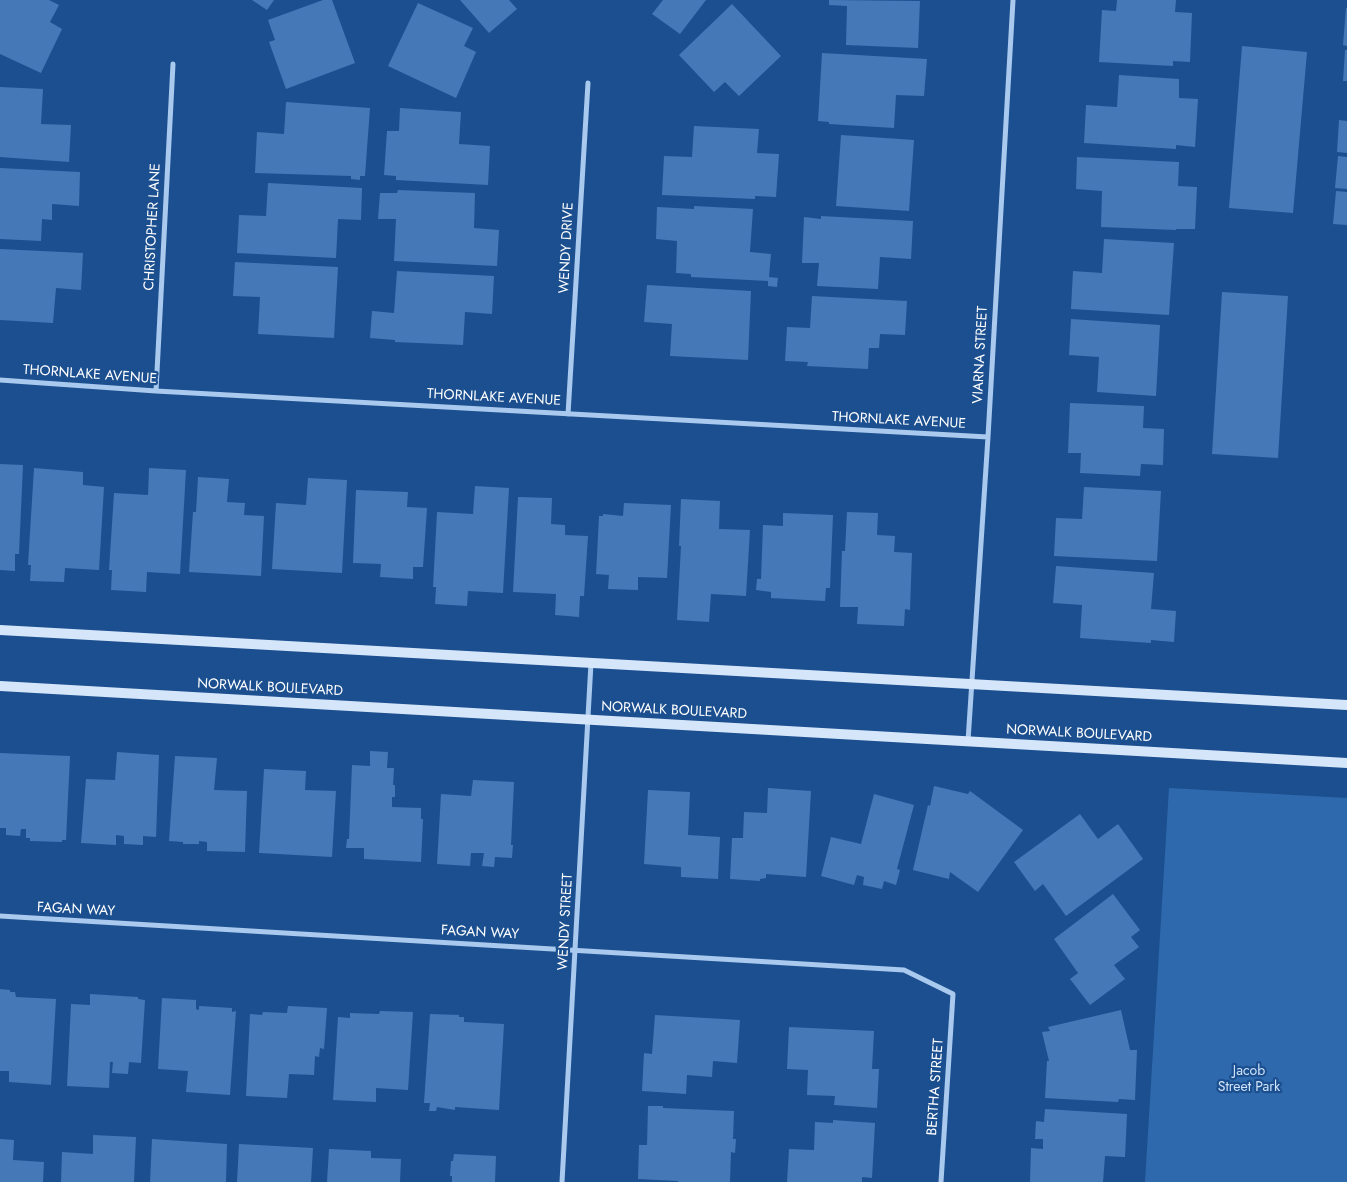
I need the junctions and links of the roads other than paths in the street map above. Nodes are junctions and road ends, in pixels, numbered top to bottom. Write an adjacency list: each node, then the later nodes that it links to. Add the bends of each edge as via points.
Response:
1 (1013, 0): 7 (street, VIARNA STREET)
2 (173, 64): 5 (street, CHRISTOPHER LANE)
3 (588, 83): 6 (street, WENDY DRIVE)
4 (0, 380): 5 (street, THORNLAKE AVENUE)
5 (156, 391): 6 (street, THORNLAKE AVENUE)
6 (568, 414): 7 (street, THORNLAKE AVENUE)
7 (988, 437): 10 (street, VIARNA STREET)
8 (0, 630): 9 (main road)
9 (590, 663): 10 (main road); 13 (street, WENDY STREET)
10 (971, 684): 12 (main road); 14 (street, VIARNA STREET)
11 (0, 686): 13 (main road, NORWALK BOULEVARD)
12 (1347, 705)
13 (587, 720): 14 (main road, NORWALK BOULEVARD); 17 (street, WENDY STREET)
14 (968, 741): 15 (main road, NORWALK BOULEVARD)
15 (1347, 763)
16 (0, 916): 17 (street, FAGAN WAY)
17 (576, 950): 18 (street, FAGAN WAY, via 904,970); 19 (street, WENDY STREET)
18 (953, 994): 20 (street, BERTHA STREET)
19 (562, 1182)
20 (941, 1182)

